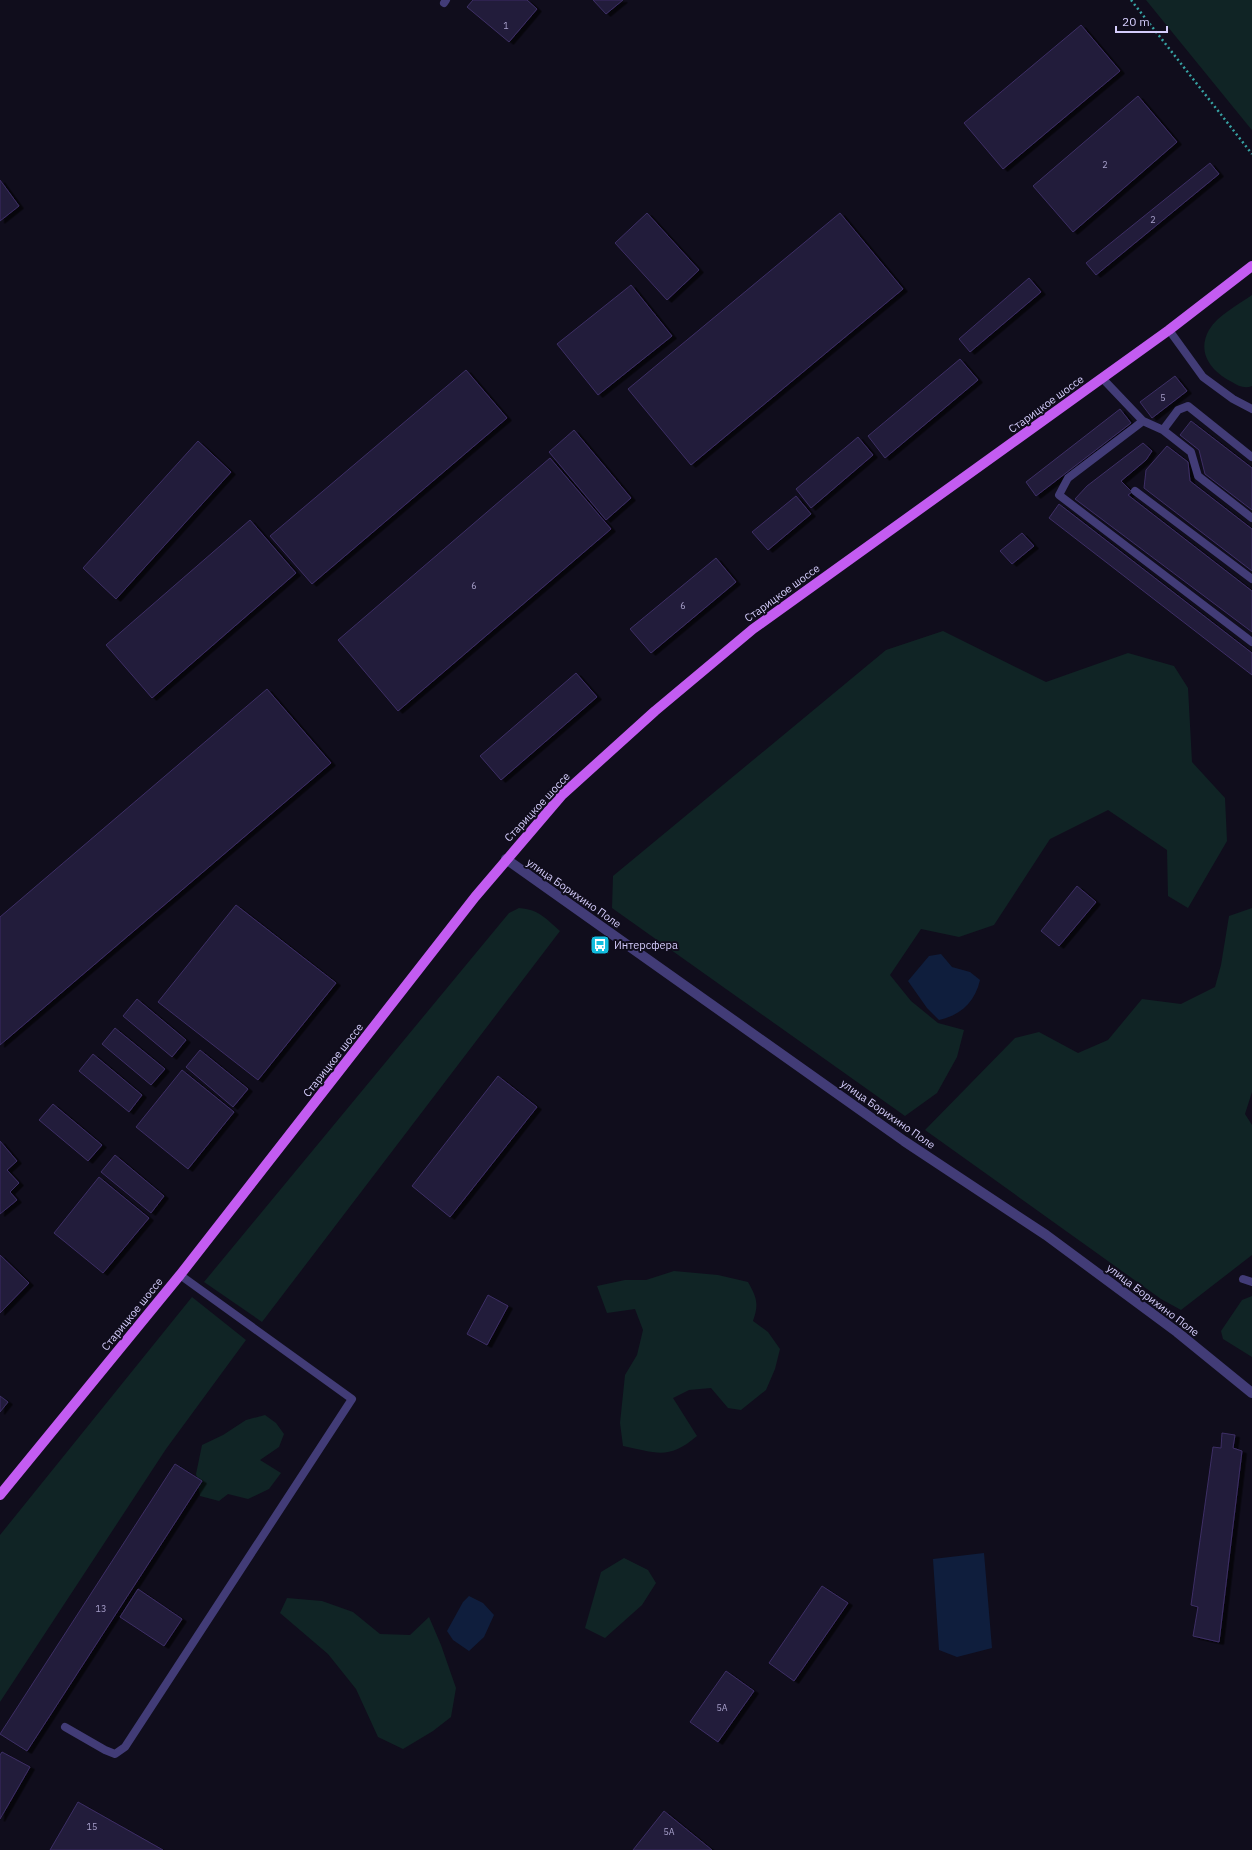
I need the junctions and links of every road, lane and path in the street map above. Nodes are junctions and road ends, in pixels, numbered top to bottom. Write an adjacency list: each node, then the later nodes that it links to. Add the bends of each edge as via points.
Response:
1 (1132, 0): 2 (path)
2 (1252, 154)
3 (1252, 266): 4 (main road, Старицкое шоссе)
4 (1169, 330): 5 (main road, Старицкое шоссе); 6 (lane, via 1203,377 1233,399)
5 (1102, 378): 7 (lane); 14 (main road, Старицкое шоссе, via 753,628 655,711 562,795)
6 (1252, 409)
7 (1143, 421): 8 (lane); 13 (lane, via 1068,478 1059,495)
8 (1163, 430): 9 (lane, via 1178,410 1188,406); 11 (lane, via 1191,452 1198,476)
9 (1252, 457)
10 (1135, 491): 12 (lane)
11 (1252, 518)
12 (1252, 579)
13 (1252, 642)
14 (506, 859): 15 (main road, Старицкое шоссе); 18 (street, улица Борихино Поле, via 904,1141 1046,1235 1177,1332)
15 (180, 1275): 19 (main road, Старицкое шоссе); 20 (lane, via 352,1398 125,1747 115,1754)
16 (1243, 1279): 17 (lane)
17 (1252, 1282)
18 (1251, 1391)
19 (0, 1495)
20 (65, 1726)

